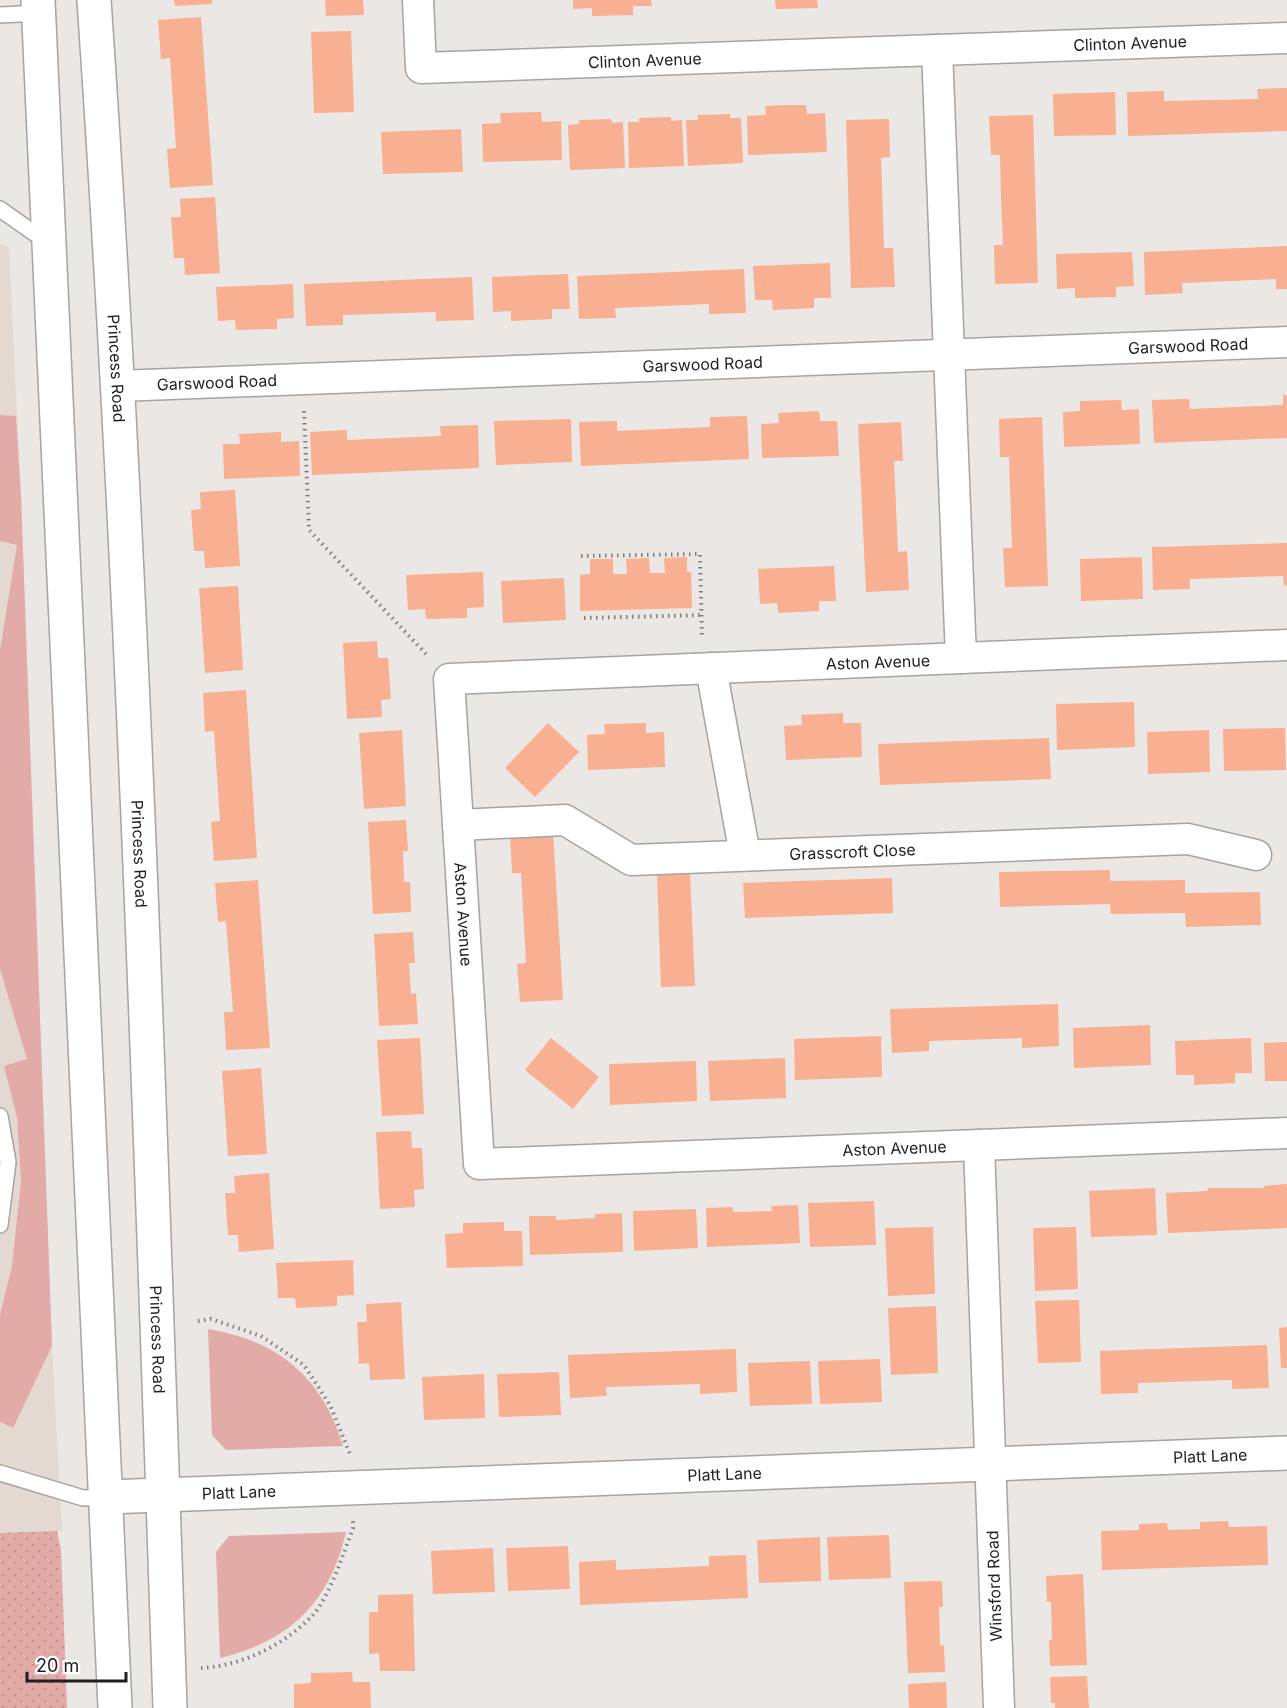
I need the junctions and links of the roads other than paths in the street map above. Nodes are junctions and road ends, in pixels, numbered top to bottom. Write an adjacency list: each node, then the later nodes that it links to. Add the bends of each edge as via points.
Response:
1 (94, 0): 11 (main road, Princess Road)
2 (418, 0): 6 (street, Clinton Avenue, via 421,68)
3 (38, 7): 4 (lane); 8 (main road)
4 (0, 15)
5 (1287, 38): 6 (street, Clinton Avenue)
6 (938, 50): 10 (street)
7 (0, 209): 8 (lane)
8 (48, 243): 26 (main road)
9 (1287, 342): 10 (street, Garswood Road)
10 (949, 355): 11 (street, Garswood Road); 13 (street)
11 (118, 386): 25 (main road, Princess Road)
12 (1287, 645): 13 (street, Aston Avenue)
13 (961, 658): 14 (street, Aston Avenue)
14 (707, 668): 15 (street, Aston Avenue, via 449,679); 16 (street)
15 (458, 825): 16 (street, Grasscroft Close, via 565,820 632,860); 20 (street, Aston Avenue, via 479,1164)
16 (745, 855): 17 (street, Grasscroft Close, via 1188,839)
17 (1256, 855)
18 (0, 1116): 21 (lane, via 8,1162)
19 (1287, 1133): 20 (street, Aston Avenue)
20 (978, 1145): 23 (street)
21 (0, 1225)
22 (1287, 1454): 23 (main road, Platt Lane)
23 (989, 1465): 25 (main road, Platt Lane); 29 (street, Winsford Road)
24 (0, 1473): 26 (lane, via 83,1498)
25 (164, 1495): 26 (main road, Platt Lane); 28 (main road, Princess Road)
26 (107, 1497): 27 (main road)
27 (115, 1708)
28 (171, 1708)
29 (999, 1708)

